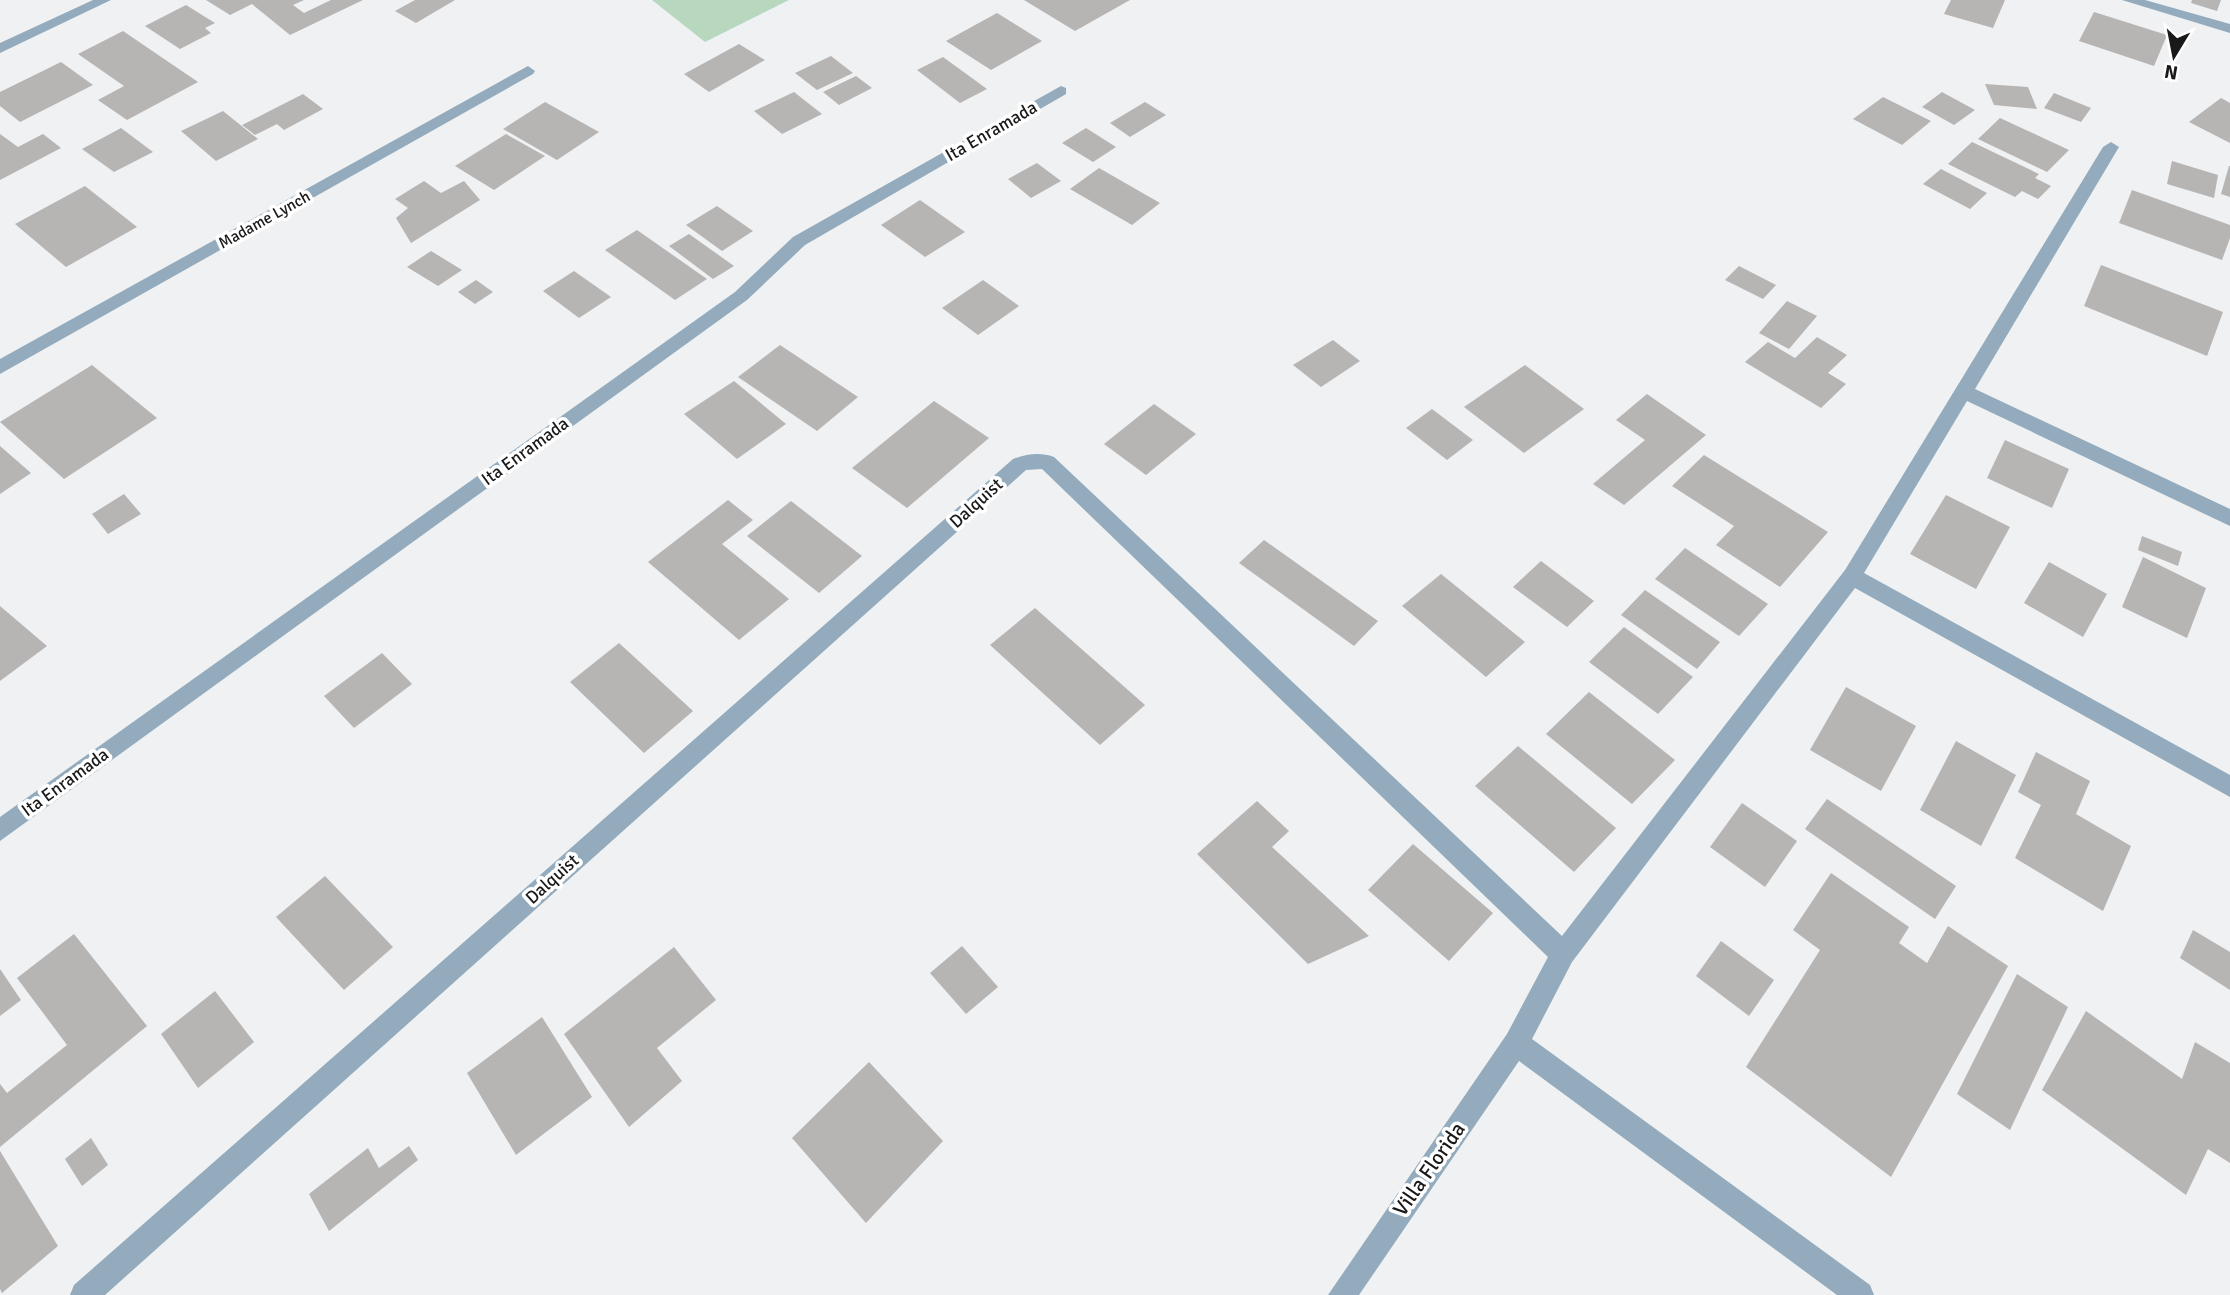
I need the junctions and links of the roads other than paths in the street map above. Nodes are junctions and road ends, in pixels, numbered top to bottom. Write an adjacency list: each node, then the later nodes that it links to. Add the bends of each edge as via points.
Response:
1 (104, 0): 4 (street)
2 (2129, 0): 3 (street)
3 (2230, 29)
4 (0, 49)
5 (528, 71): 8 (street, Madame Lynch)
6 (1061, 91): 13 (street, Ita Enramada, via 799,241 741,296)
7 (2111, 147): 9 (street, Villa Florida)
8 (0, 367)
9 (1965, 392): 10 (street); 11 (street, Villa Florida)
10 (2230, 518)
11 (1852, 576): 12 (street); 14 (street, Villa Florida)
12 (2230, 787)
13 (0, 830)
14 (1563, 954): 15 (street, Villa Florida); 16 (street, Dalquist, via 1047,463 1033,461 1020,464)
15 (1516, 1043): 17 (street, Villa Florida); 18 (street)
16 (84, 1295)
17 (1342, 1295)
18 (1860, 1295)

